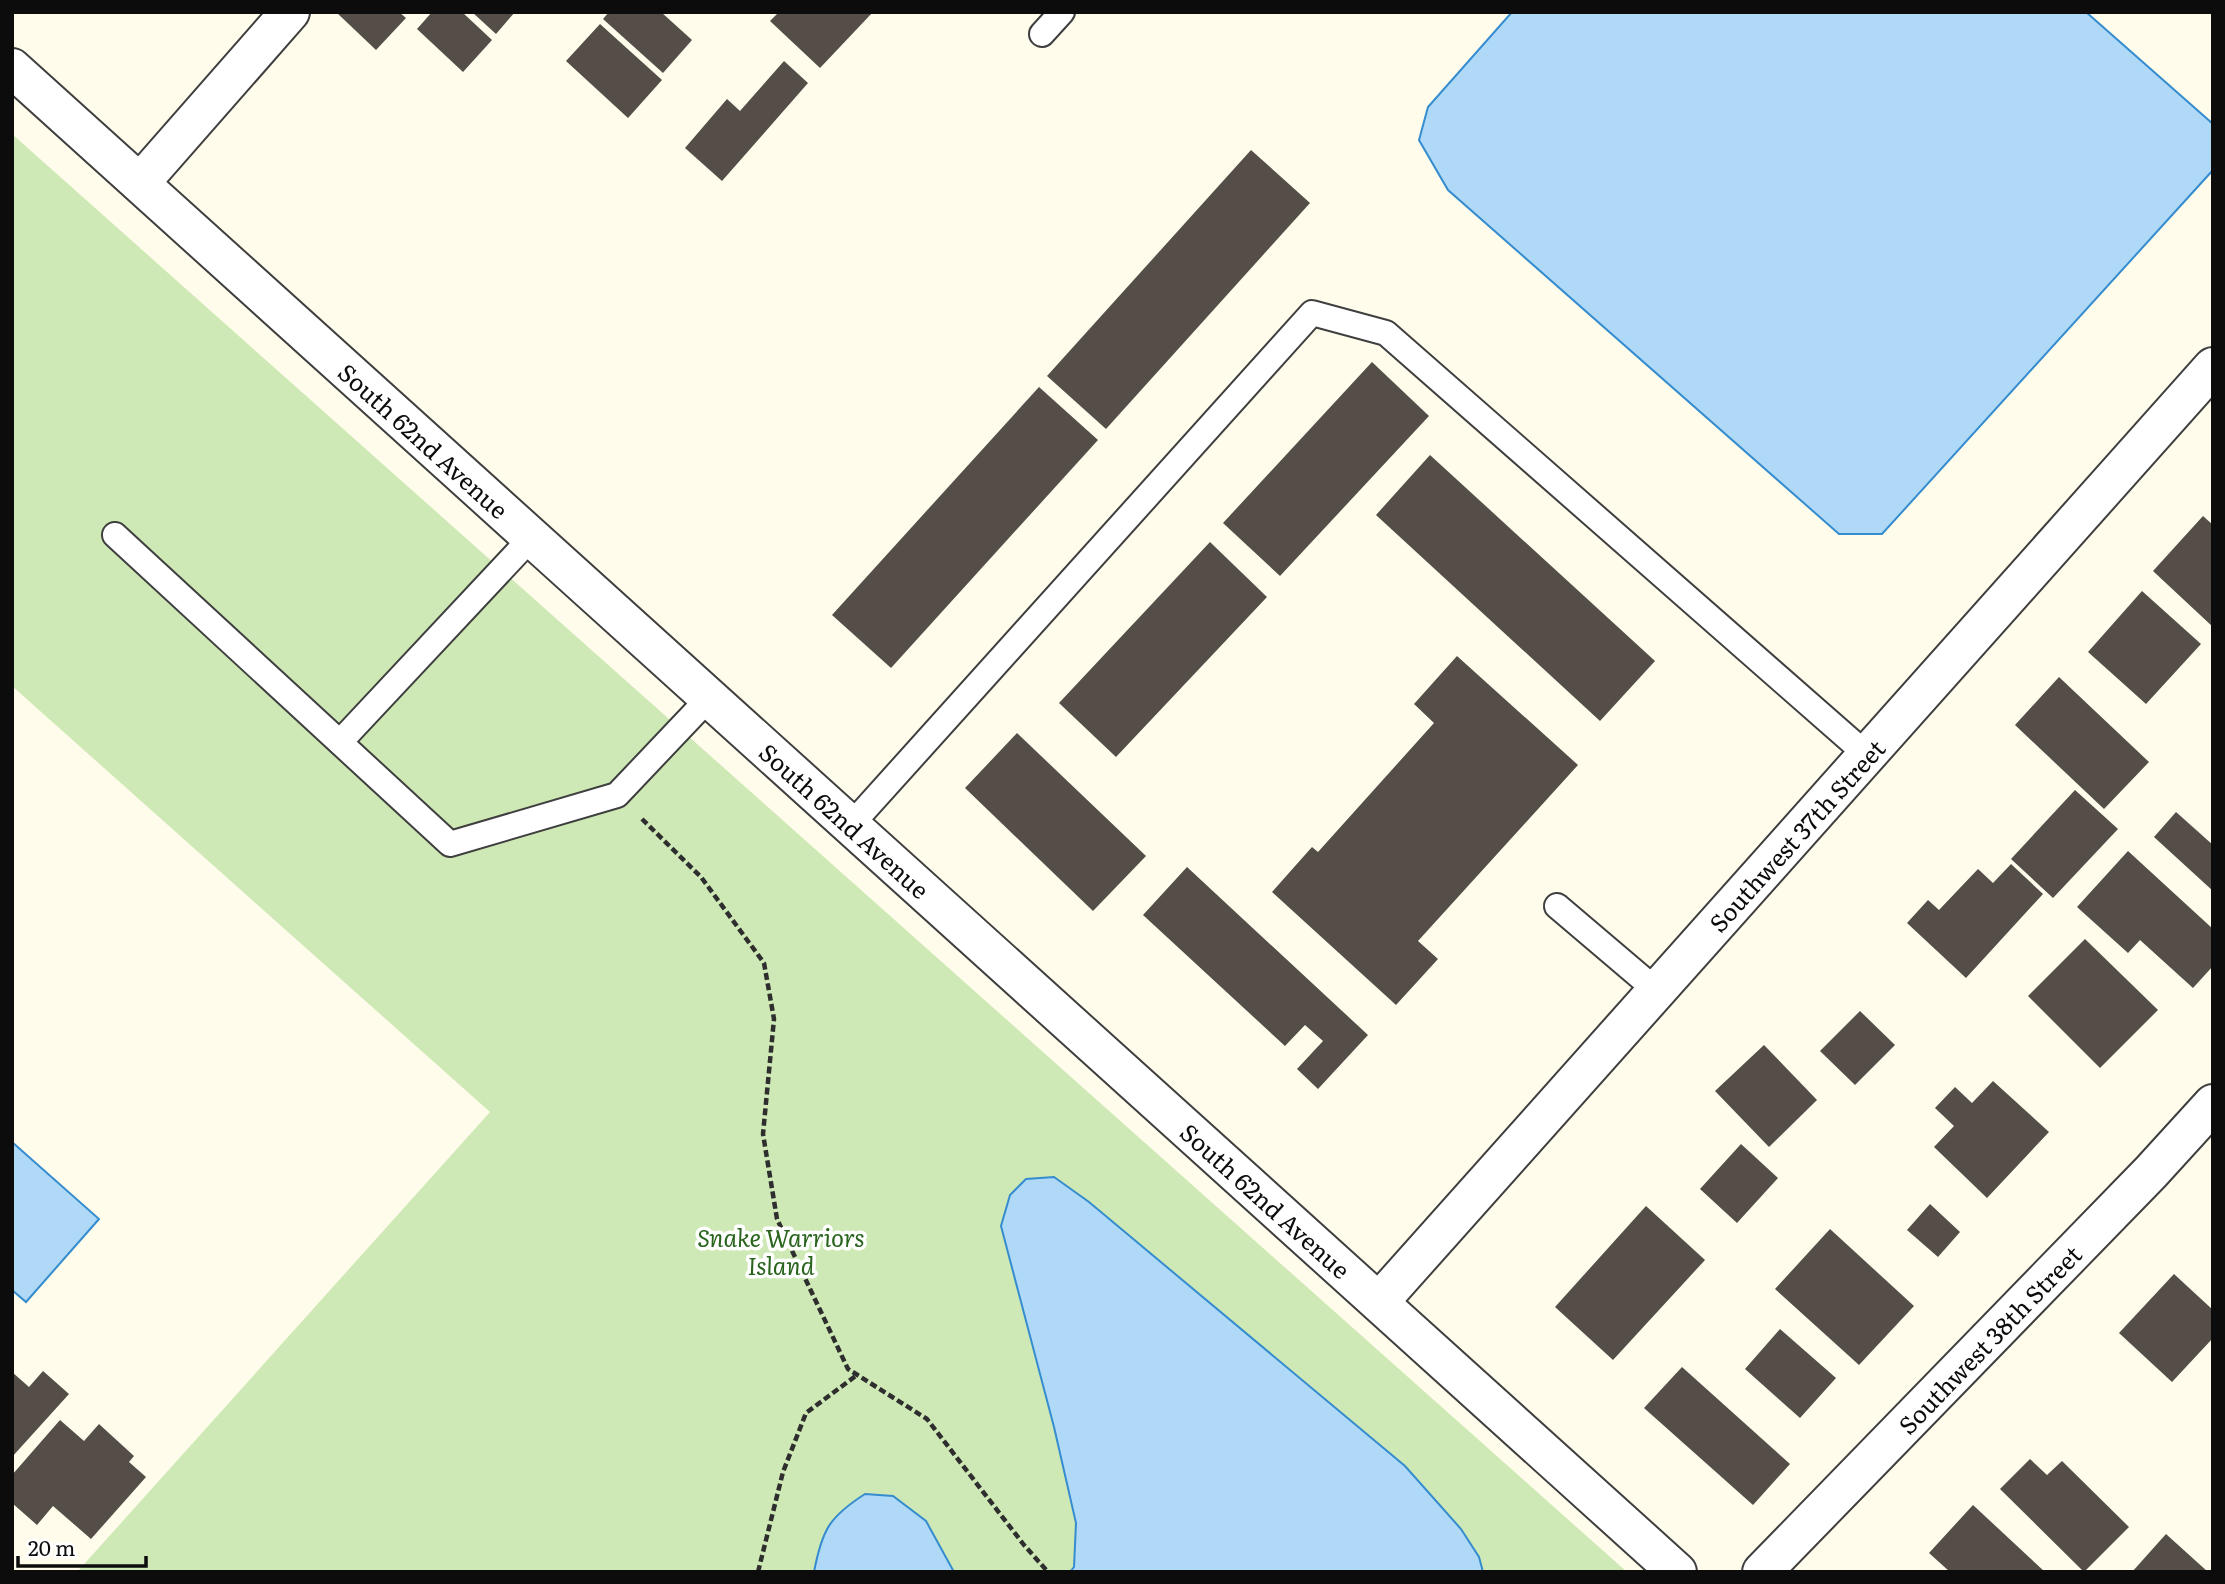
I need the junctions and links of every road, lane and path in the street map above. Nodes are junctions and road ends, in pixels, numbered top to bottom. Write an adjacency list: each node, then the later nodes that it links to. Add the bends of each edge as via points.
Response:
1 (290, 12): 5 (street)
2 (1062, 12): 3 (lane)
3 (1042, 34)
4 (12, 68): 5 (street, South 62nd Avenue)
5 (140, 183): 8 (street, South 62nd Avenue)
6 (2213, 367): 11 (street, Southwest 37th Street)
7 (115, 535): 10 (lane)
8 (532, 537): 9 (street, South 62nd Avenue); 10 (lane)
9 (709, 698): 10 (lane, via 617,795 450,844); 13 (street, South 62nd Avenue)
10 (340, 742)
11 (1867, 755): 13 (lane, via 1386,333 1312,313); 15 (street, Southwest 37th Street)
12 (641, 819): 18 (path, via 701,877 764,963 774,1019 763,1134 777,1219 848,1369)
13 (851, 825): 17 (street, South 62nd Avenue)
14 (1557, 906): 15 (lane)
15 (1657, 991): 17 (street, Southwest 37th Street)
16 (2213, 1104): 22 (street, Southwest 38th Street)
17 (1379, 1302): 21 (street, South 62nd Avenue)
18 (857, 1375): 19 (path, via 806,1413 783,1472); 20 (path, via 927,1419)
19 (758, 1572)
20 (1048, 1572)
21 (1677, 1572)
22 (1762, 1572)

